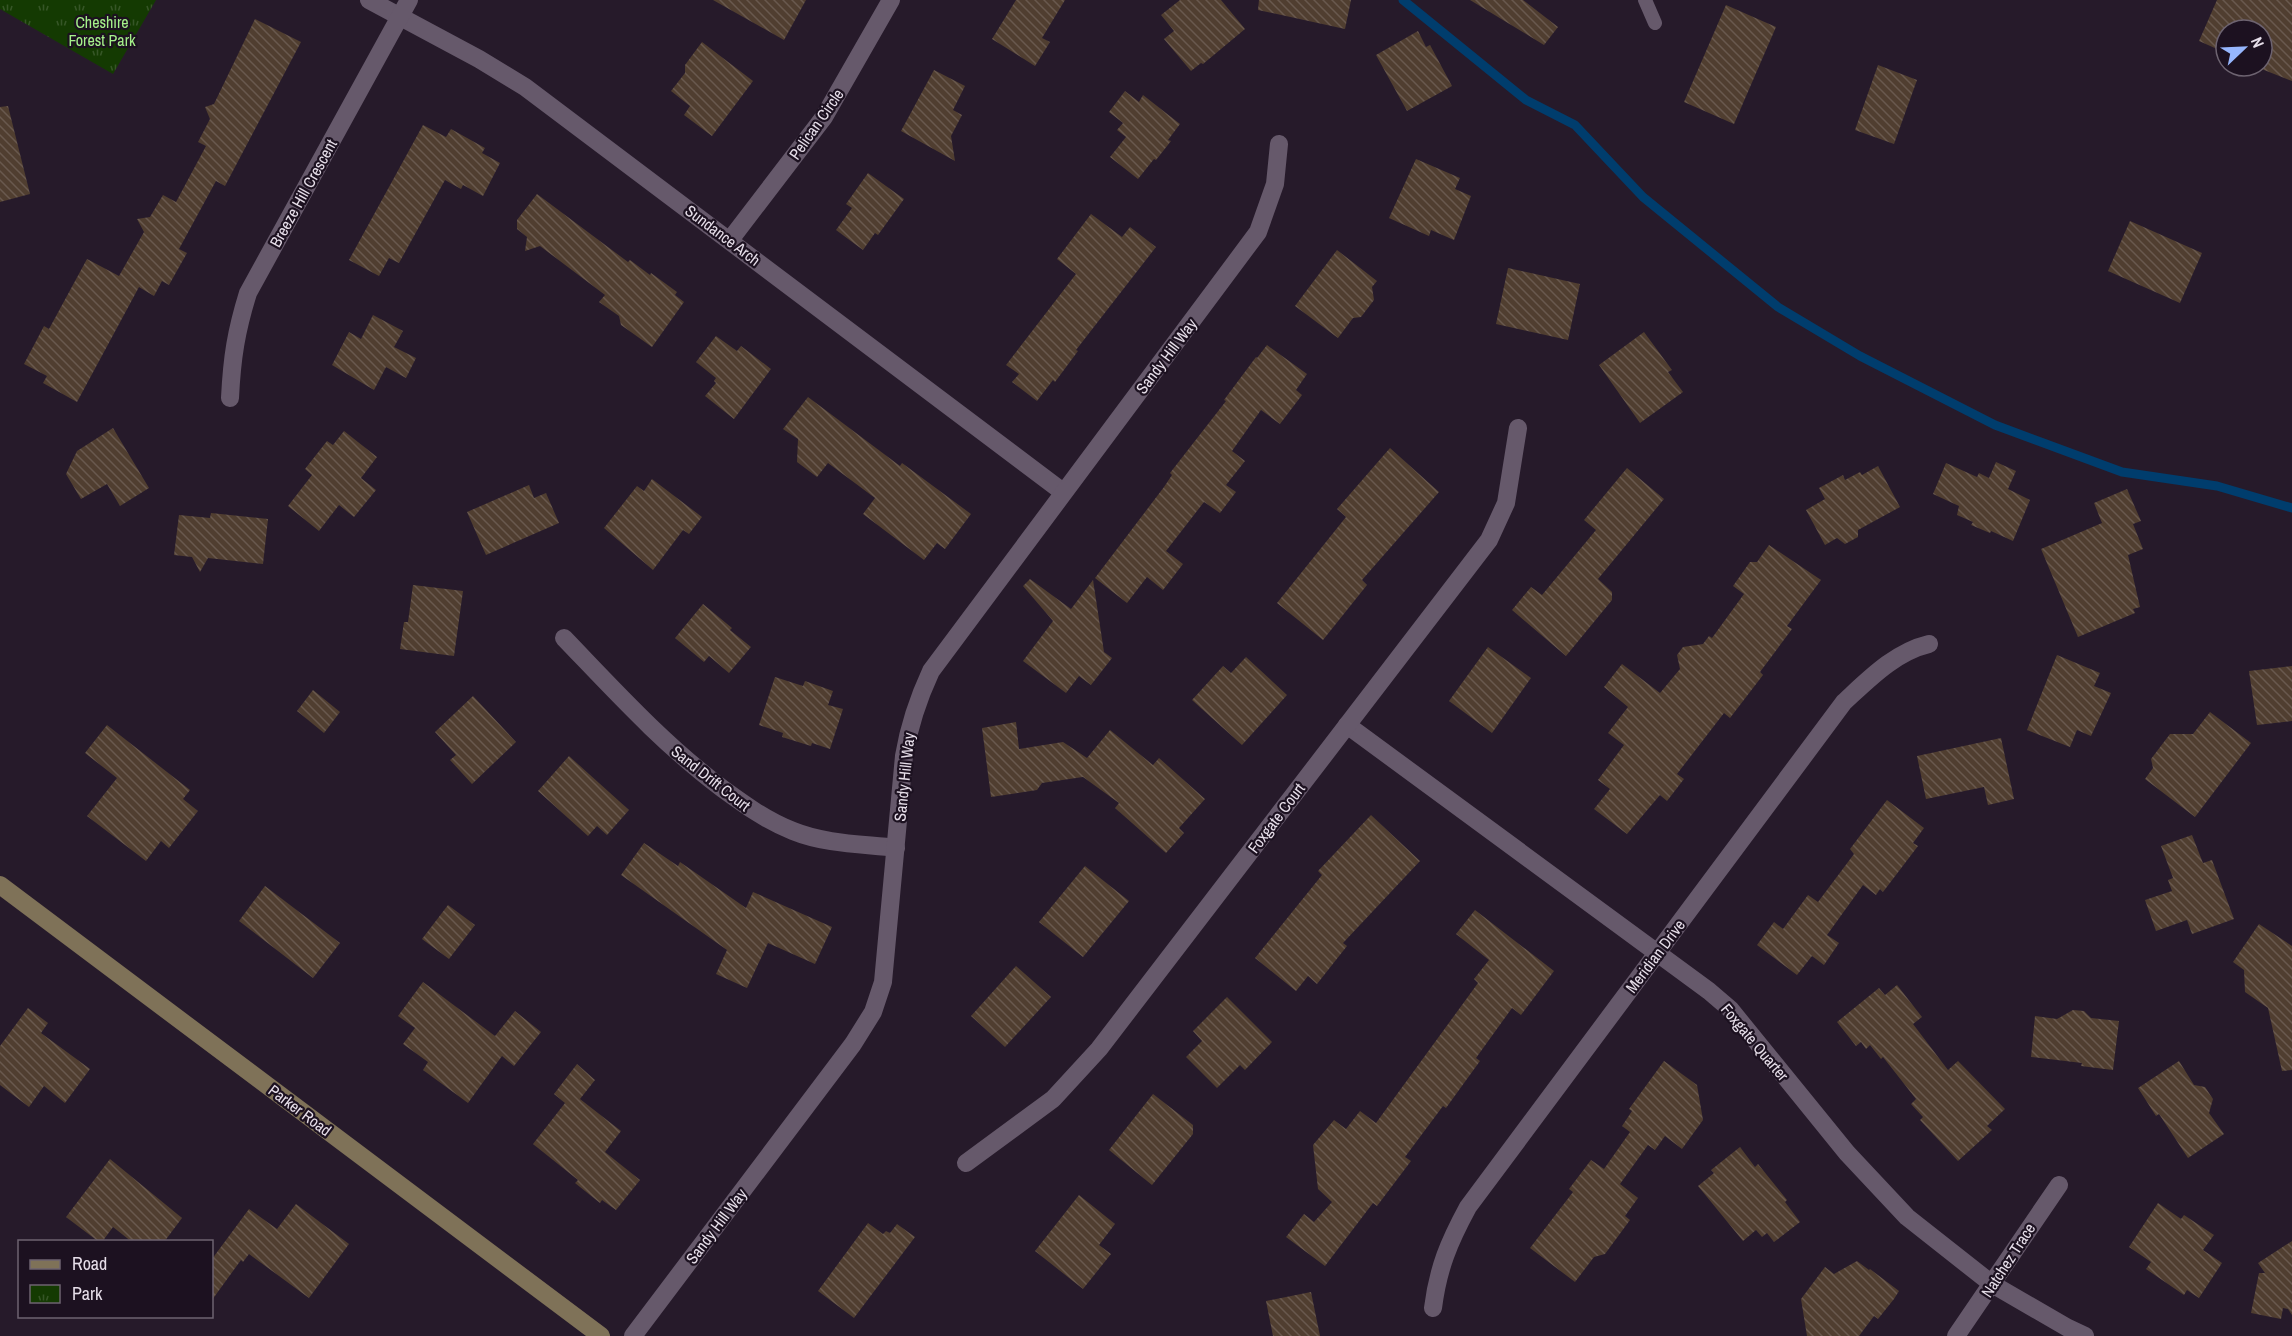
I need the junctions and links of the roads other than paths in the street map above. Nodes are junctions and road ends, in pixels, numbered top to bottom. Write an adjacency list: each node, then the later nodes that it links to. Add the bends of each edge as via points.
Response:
1 (369, 0): 5 (street, Sundance Arch)
2 (410, 0): 5 (street, Breeze Hill Crescent)
3 (891, 0): 8 (street, Pelican Circle, via 824,117)
4 (1645, 0): 6 (lane)
5 (399, 17): 8 (street, Sundance Arch, via 525,87); 9 (street, Breeze Hill Crescent, via 248,293 233,354)
6 (1655, 23)
7 (1280, 144): 11 (street, Sandy Hill Way, via 1275,184 1258,232)
8 (730, 240): 11 (street, Sundance Arch)
9 (230, 398)
10 (1518, 428): 14 (street, Foxgate Court, via 1506,503 1489,540)
11 (1063, 492): 15 (street, Sandy Hill Way, via 931,671 908,729)
12 (564, 638): 15 (street, Sand Drift Court, via 652,729 702,774 751,810 811,837)
13 (1929, 644): 17 (street, Meridian Drive, via 1880,668 1845,702)
14 (1347, 725): 17 (street, Foxgate Quarter); 18 (street, Foxgate Court, via 1099,1049 1053,1099)
15 (896, 848): 23 (street, Sandy Hill Way, via 883,982 873,1012)
16 (0, 885): 22 (street, Parker Road)
17 (1657, 954): 20 (street, Foxgate Quarter, via 1730,1009 1847,1153 1907,1217); 21 (street, Meridian Drive, via 1468,1207 1448,1245)
18 (966, 1163)
19 (2059, 1185): 20 (street, Natchez Trace)
20 (1992, 1284): 24 (street, Natchez Trace); 25 (street, Foxgate Quarter)
21 (1433, 1308)
22 (601, 1336)
23 (633, 1336)
24 (1956, 1336)
25 (2085, 1336)

